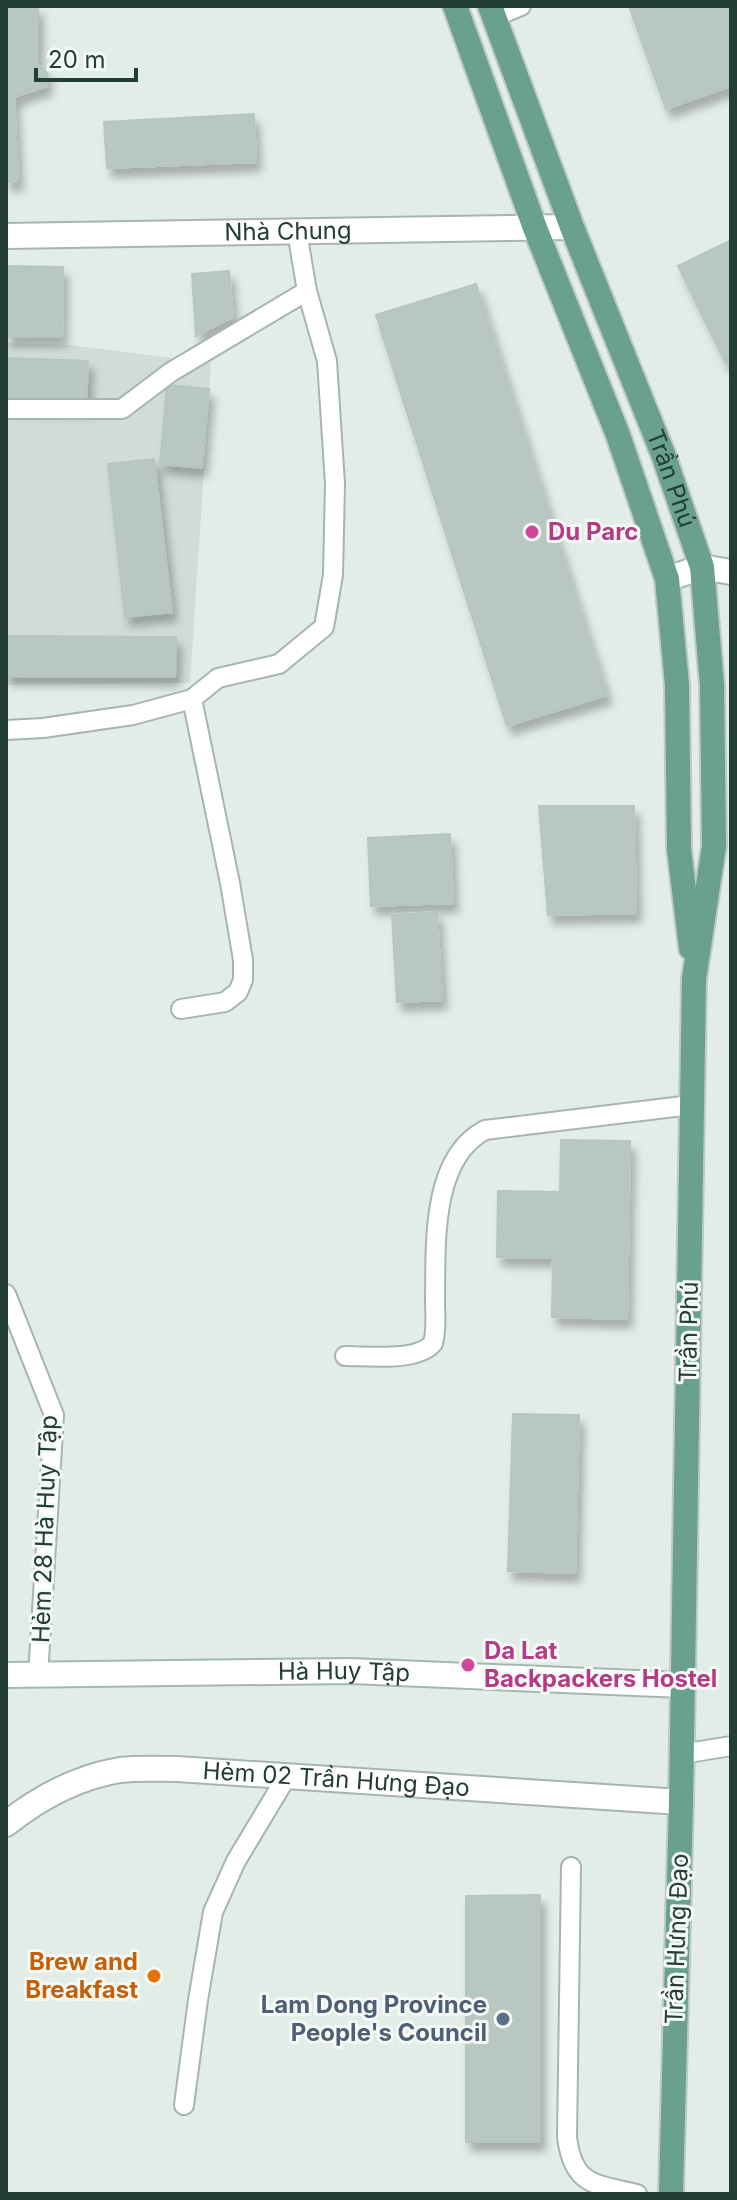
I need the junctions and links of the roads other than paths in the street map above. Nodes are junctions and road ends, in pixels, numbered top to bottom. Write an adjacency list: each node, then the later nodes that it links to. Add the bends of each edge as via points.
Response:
1 (455, 6): 5 (main road, Trần Phú)
2 (521, 6): 3 (lane)
3 (492, 11): 4 (main road, Trần Phú)
4 (572, 227): 5 (street, Nhà Chung); 10 (main road, Trần Phú)
5 (535, 228): 6 (street, Nhà Chung); 12 (main road, Trần Phú, via 618,435)
6 (297, 232): 7 (street, Nhà Chung); 8 (lane)
7 (6, 236)
8 (307, 291): 9 (lane, via 171,372 122,409); 13 (lane, via 327,361 335,484 333,575 324,627 279,664 218,678)
9 (6, 409)
10 (702, 567): 11 (street); 12 (street); 15 (main road, Trần Phú, via 712,685 714,846)
11 (731, 572)
12 (667, 579): 15 (main road, Trần Phú, via 677,685 679,849)
13 (192, 699): 14 (lane, via 133,715); 16 (lane, via 230,883 243,980 225,1002)
14 (6, 730)
15 (694, 979): 17 (main road, Trần Phú)
16 (181, 1009)
17 (691, 1105): 19 (lane, via 513,1126 474,1136 453,1163 439,1200 433,1343 415,1355); 22 (main road, Trần Phú)
18 (6, 1294): 21 (lane, Hẻm 28 Hà Huy Tập, via 54,1415)
19 (345, 1356)
20 (6, 1675): 21 (street, Hà Huy Tập)
21 (38, 1676): 22 (street, Hà Huy Tập, via 351,1671)
22 (683, 1685): 24 (main road, Trần Hưng Đạo)
23 (731, 1746): 24 (lane)
24 (682, 1754): 26 (main road, Trần Hưng Đạo)
25 (287, 1776): 26 (street, Hẻm 02 Trần Hưng Đạo); 27 (street, Hẻm 02 Trần Hưng Đạo, via 120,1770 70,1784); 29 (lane, via 236,1861 213,1912)
26 (681, 1802): 31 (main road, Trần Hưng Đạo)
27 (6, 1824)
28 (571, 1867): 30 (lane, via 569,2155 589,2183)
29 (184, 2105)
30 (637, 2194)
31 (671, 2194)

